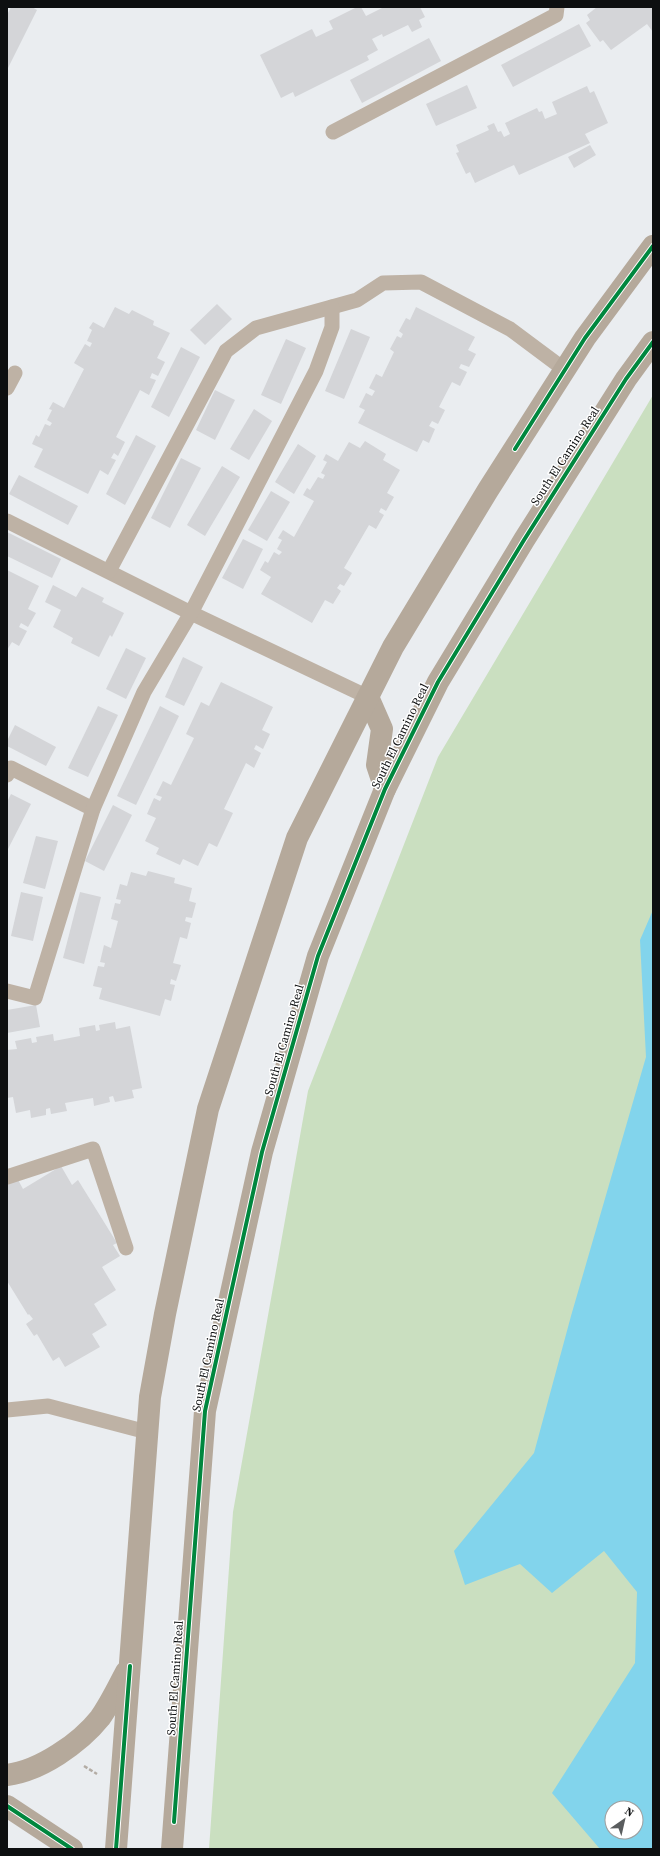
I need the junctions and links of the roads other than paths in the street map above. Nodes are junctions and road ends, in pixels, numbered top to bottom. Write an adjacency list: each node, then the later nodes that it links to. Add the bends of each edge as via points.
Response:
1 (557, 7): 2 (lane, via 556,15)
2 (333, 132)
3 (653, 246): 6 (main road, via 585,338)
4 (332, 307): 6 (lane, via 357,300 383,283 421,282 510,329); 10 (lane, via 256,328 226,351); 11 (lane, via 332,327 316,371)
5 (653, 342): 14 (main road, South El Camino Real, via 626,379 442,675)
6 (565, 370): 12 (main road, via 397,640)
7 (15, 373): 8 (lane)
8 (7, 388)
9 (7, 521): 10 (lane)
10 (109, 572): 11 (lane)
11 (191, 613): 12 (lane); 15 (lane, via 144,692)
12 (368, 697): 14 (main road, via 382,729 377,765); 20 (main road, via 297,838 208,1109 165,1314 150,1397)
13 (7, 775): 15 (lane, via 10,768)
14 (385, 790): 26 (main road, South El Camino Real, via 316,964 262,1152 205,1411)
15 (93, 809): 16 (lane, via 35,998)
16 (7, 991)
17 (7, 1177): 18 (lane, via 93,1149)
18 (126, 1248)
19 (7, 1410): 20 (lane, via 48,1406)
20 (147, 1432): 21 (main road)
21 (130, 1666): 22 (main road, via 100,1717 78,1741 37,1766); 25 (main road)
22 (7, 1775)
23 (7, 1806): 24 (main road)
24 (72, 1849)
25 (116, 1849)
26 (172, 1849)

